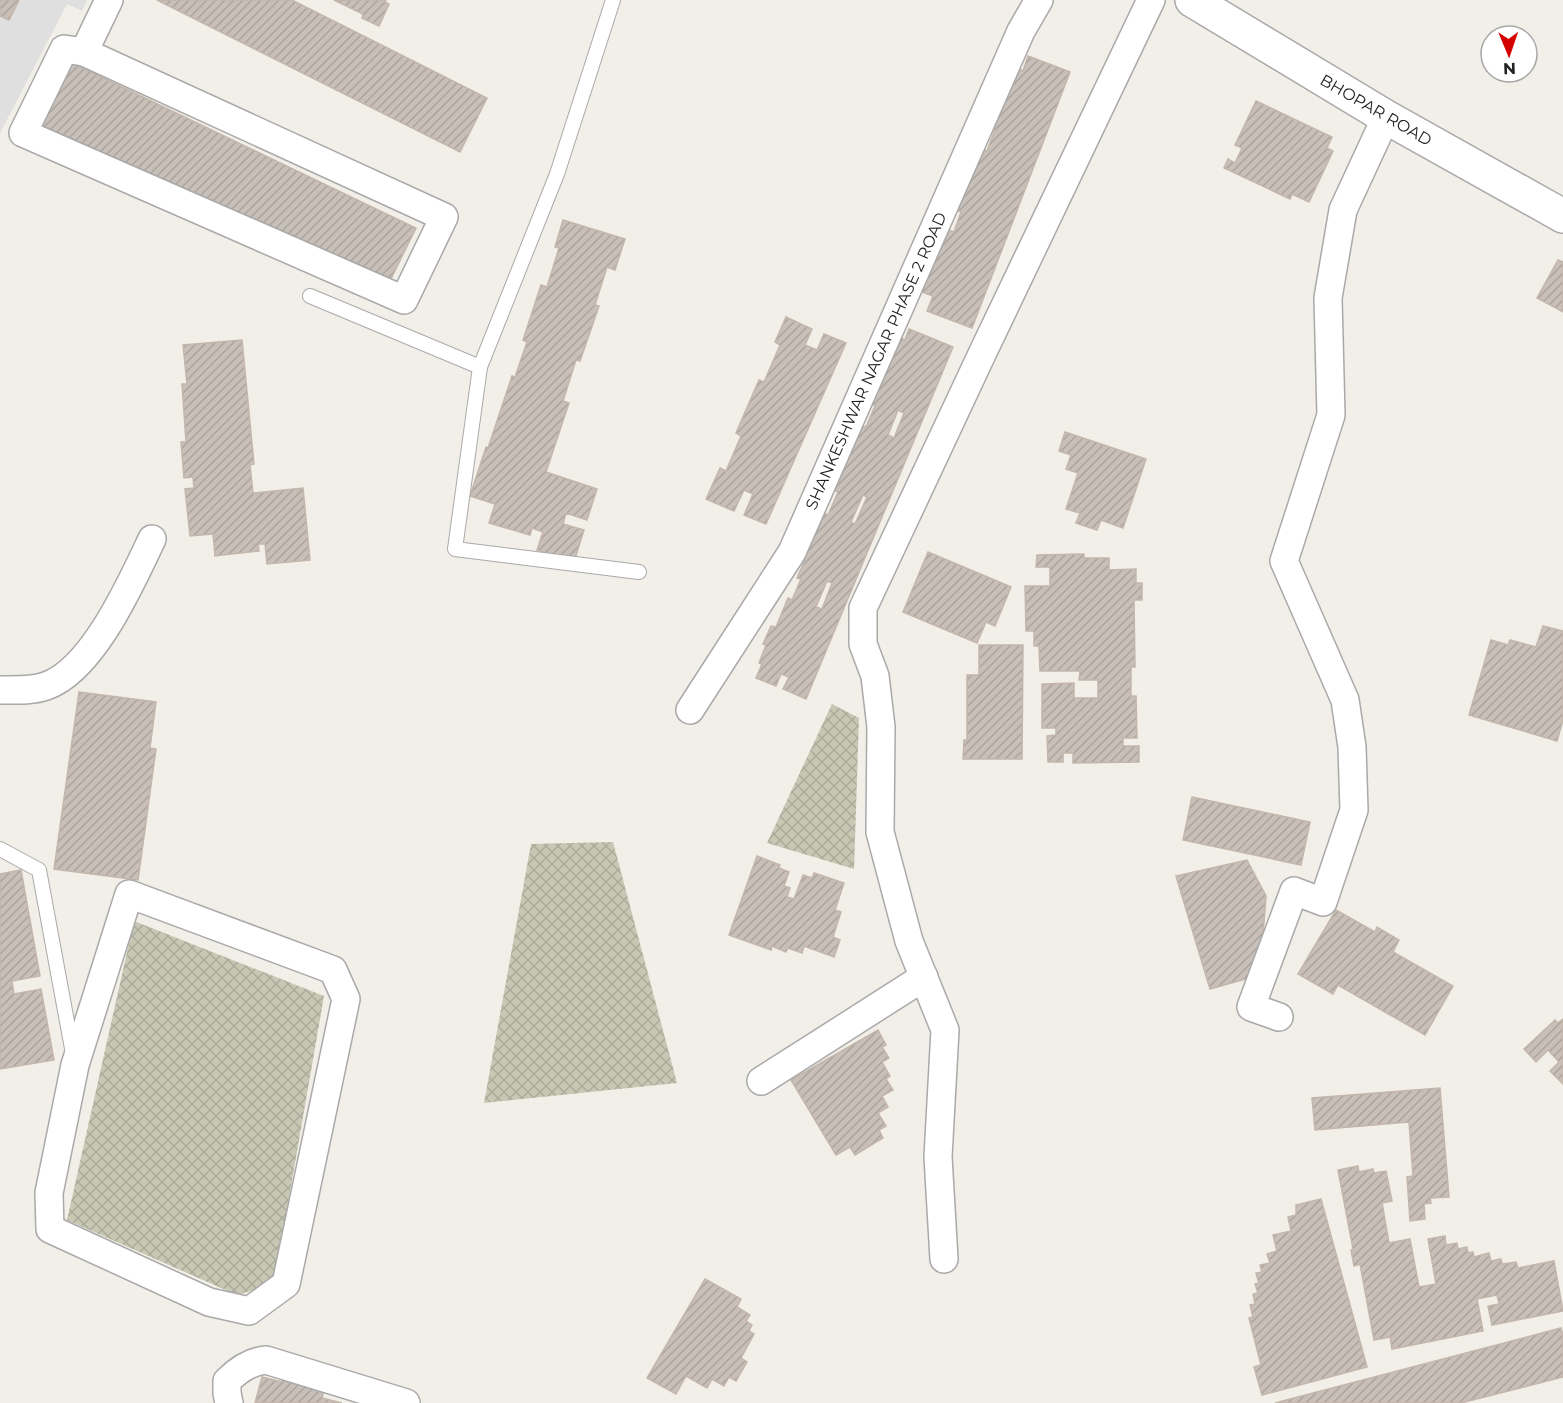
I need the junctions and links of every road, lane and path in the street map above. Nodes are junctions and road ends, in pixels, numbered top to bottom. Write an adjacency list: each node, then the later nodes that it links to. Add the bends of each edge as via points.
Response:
1 (109, 0): 6 (street)
2 (613, 0): 10 (lane, via 557,174)
3 (1039, 0): 14 (street, SHANKESHWAR NAGAR PHASE 2 ROAD, via 1021,31 792,552)
4 (1150, 0): 16 (street, via 864,608 863,644 875,676 881,726 880,832 909,940)
5 (1192, 0): 7 (street, BHOPAR ROAD)
6 (84, 52): 6 (street, via 64,49 23,133 404,300 444,217)
7 (1386, 117): 8 (street, BHOPAR ROAD); 17 (street, via 1342,210 1328,298 1330,415 1284,561 1345,700 1352,747 1354,810 1323,902 1294,891 1251,1007)
8 (1563, 216)
9 (309, 296): 10 (lane)
10 (480, 368): 12 (lane, via 455,549)
11 (152, 539): 13 (street, via 95,644 63,677 46,687)
12 (639, 572)
13 (0, 690)
14 (690, 710)
15 (0, 849): 18 (lane, via 39,870)
16 (924, 977): 19 (street); 20 (street, via 945,1030 938,1157)
17 (1279, 1017)
18 (75, 1065): 18 (street, via 129,894 333,970 346,999 286,1284 249,1311 209,1302 50,1229 49,1193)
19 (761, 1082)
20 (944, 1259)
21 (229, 1403): 22 (street, via 227,1381 254,1361 266,1360)
22 (406, 1403)

